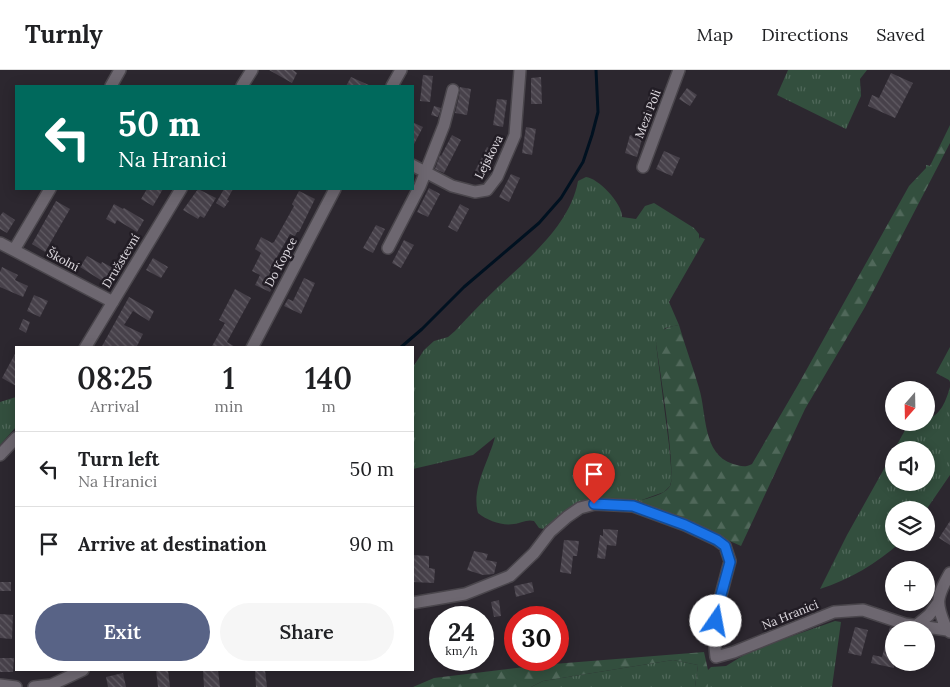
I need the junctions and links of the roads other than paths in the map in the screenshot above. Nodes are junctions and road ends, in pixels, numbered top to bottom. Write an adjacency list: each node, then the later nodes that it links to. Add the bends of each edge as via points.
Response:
1 (120, 70): 6 (street)
2 (252, 70): 7 (street)
3 (401, 70): 8 (street)
4 (520, 70): 12 (street, Lejskova, via 515,135 497,176 487,190 475,192 452,186)
5 (679, 70): 11 (street, Mezi Poli)
6 (112, 85)
7 (243, 85)
8 (393, 85)
9 (453, 90): 12 (street, via 444,125)
10 (414, 167): 12 (street, Lejskova)
11 (643, 167)
12 (425, 172): 17 (street)
13 (49, 190): 18 (street)
14 (180, 190): 19 (street, Družstevní)
15 (334, 190): 21 (street, Do Kopce)
16 (0, 243): 18 (street, Školní)
17 (388, 248)
18 (14, 250): 19 (street, Školní)
19 (113, 302): 20 (street, Družstevní)
20 (86, 346)
21 (253, 346)
22 (15, 439): 23 (street)
23 (0, 455)
24 (950, 572): 26 (street)
25 (414, 603): 27 (street, Na Hranici, via 465,594 510,576 567,517 594,504 613,504 633,506 676,522 725,546 730,562 718,606 714,637 716,657 834,612 863,610)
26 (938, 603): 28 (street); 30 (street)
27 (895, 621)
28 (922, 621)
29 (935, 628): 30 (street, Na Hranici)
30 (949, 631)
31 (80, 671): 34 (street, via 51,685)
32 (0, 685): 33 (street)
33 (16, 687)
34 (34, 687)

